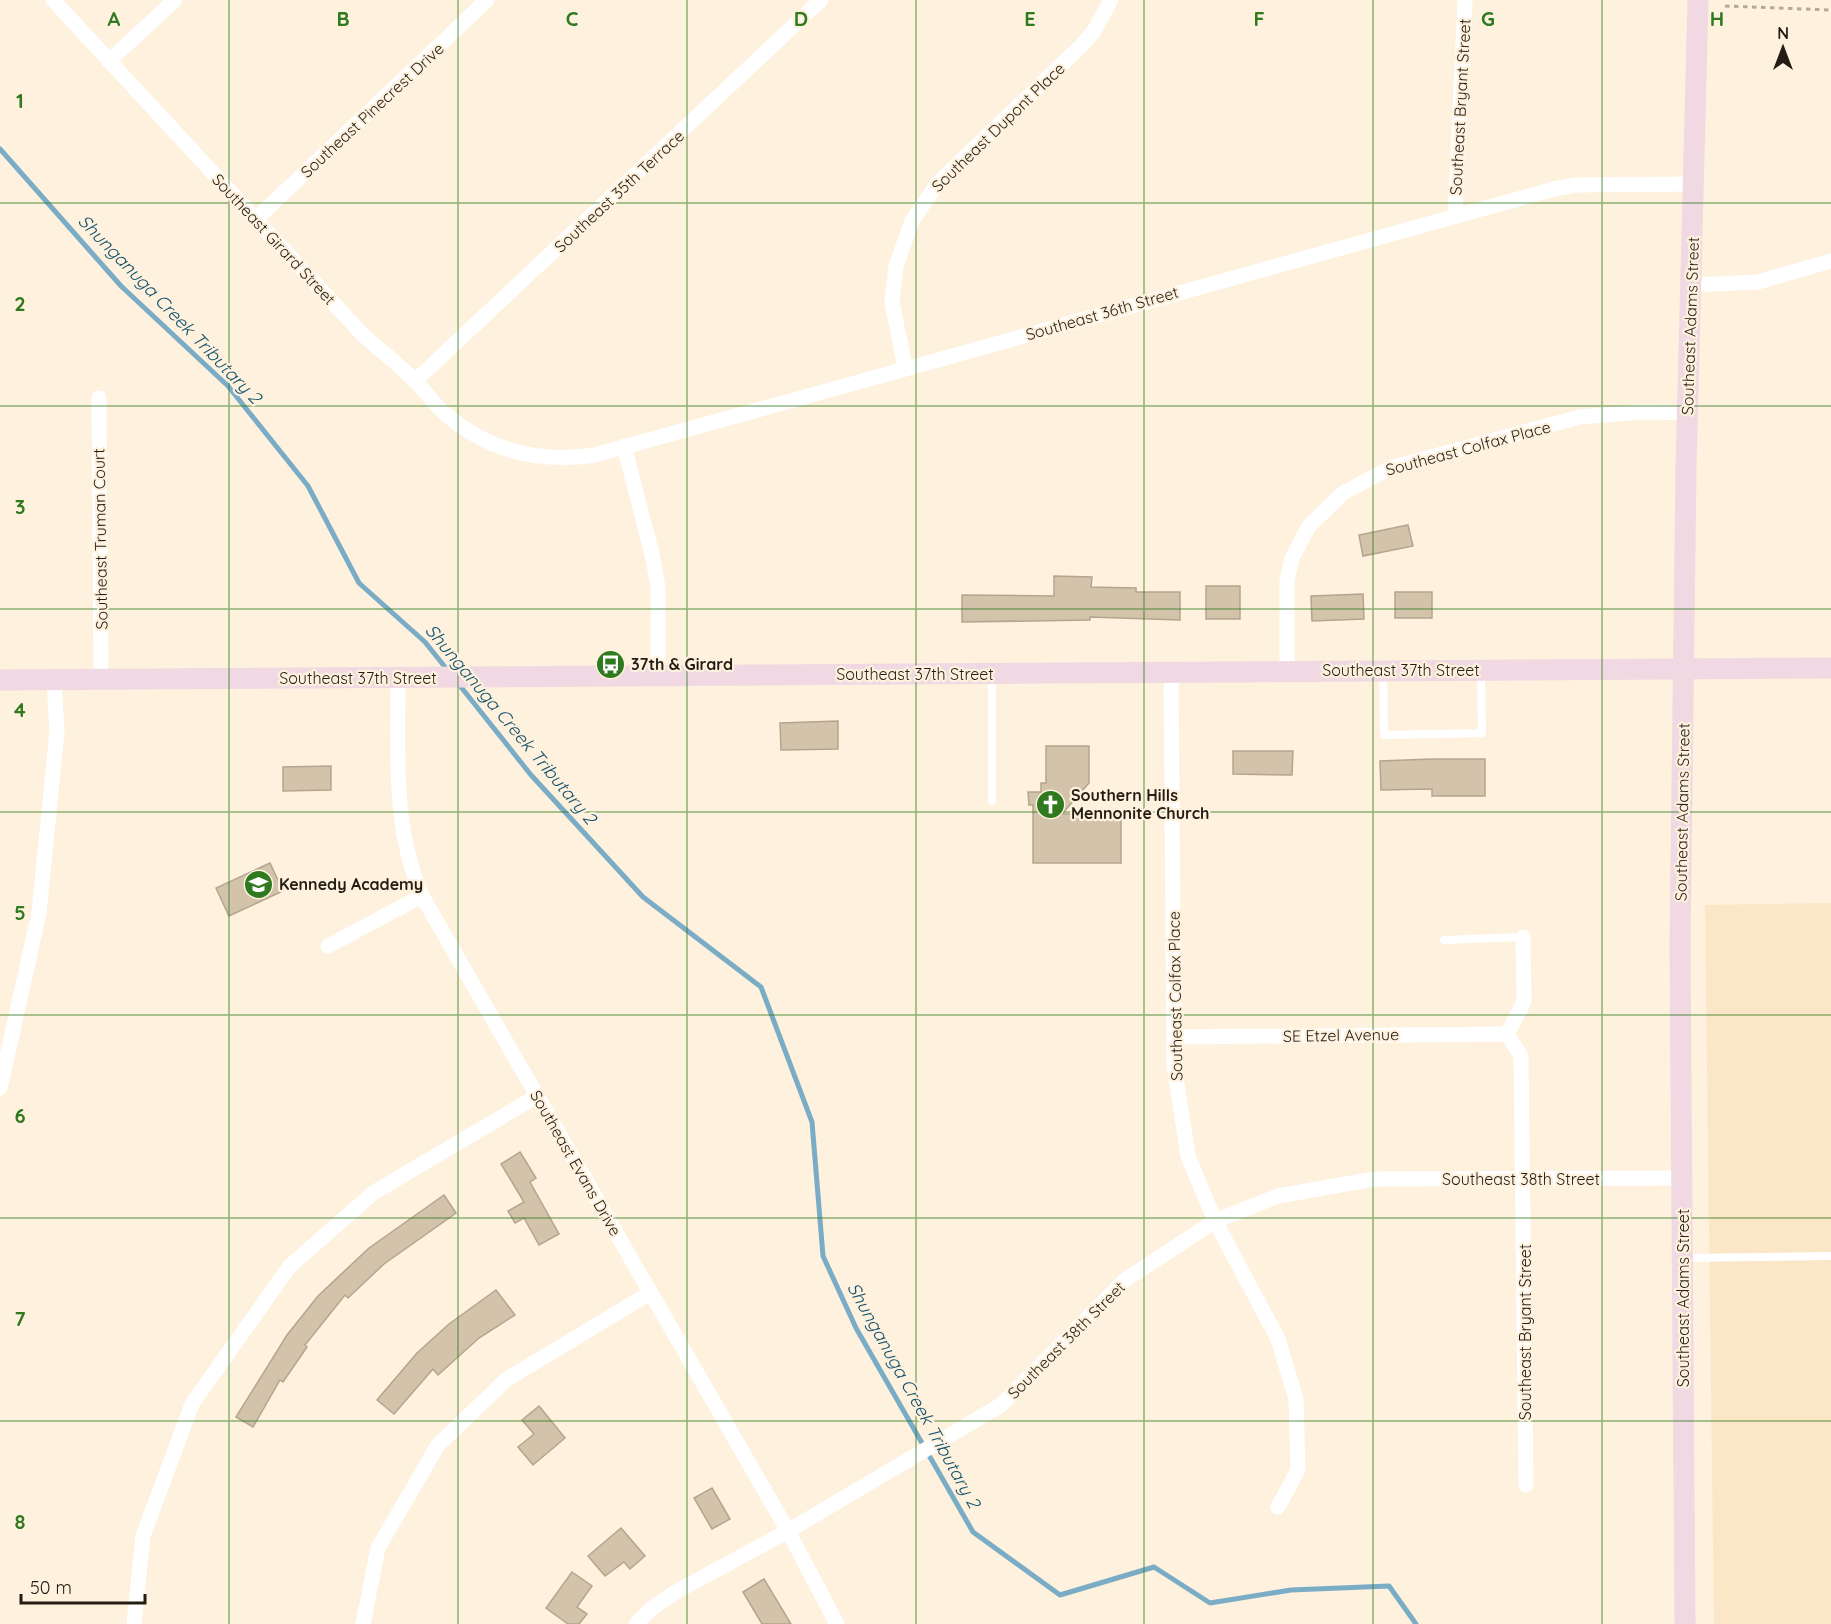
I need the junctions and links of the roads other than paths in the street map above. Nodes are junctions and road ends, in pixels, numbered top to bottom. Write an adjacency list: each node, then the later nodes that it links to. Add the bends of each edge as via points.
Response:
1 (53, 0): 8 (street, Southeast Girard Street)
2 (175, 0): 8 (street)
3 (488, 0): 11 (street, Southeast Pinecrest Drive)
4 (821, 0): 15 (street, Southeast 35th Terrace)
5 (1111, 0): 14 (street, Southeast Dupont Place, via 1094,32 937,184 912,221 896,266 892,302)
6 (1464, 0): 10 (street, Southeast Bryant Street)
7 (1698, 0): 9 (main road, Southeast Adams Street)
8 (109, 61): 11 (street, Southeast Girard Street)
9 (1694, 184): 10 (street, Southeast 36th Street, via 1576,185); 13 (main road, Southeast Adams Street)
10 (1455, 215): 14 (street, Southeast 36th Street)
11 (256, 219): 15 (street, Southeast Girard Street, via 362,334)
12 (1831, 261): 13 (street, via 1758,282)
13 (1691, 285): 17 (main road, Southeast Adams Street)
14 (905, 367): 18 (street, Southeast 36th Street)
15 (416, 381): 19 (street, Southeast Girard Street, via 458,424)
16 (99, 398): 31 (street, Southeast Truman Court)
17 (1687, 413): 21 (main road, Southeast Adams Street); 25 (street, Southeast Colfax Place, via 1580,417 1390,468 1343,493 1309,526 1292,558 1287,581)
18 (624, 446): 19 (street, Southeast 36th Street, via 580,457 552,458); 27 (street, via 658,587)
19 (514, 452)
20 (1481, 669): 21 (main road, Southeast 37th Street); 23 (main road, Southeast 37th Street); 23 (lane, via 1482,733 1384,735)
21 (1683, 669): 22 (main road, Southeast 37th Street); 41 (main road, Southeast Adams Street)
22 (1831, 669)
23 (1383, 670): 25 (main road, Southeast 37th Street)
24 (1171, 671): 25 (main road, Southeast 37th Street); 26 (main road, Southeast 37th Street); 38 (street, Southeast Colfax Place)
25 (1287, 671)
26 (992, 673): 27 (main road, Southeast 37th Street); 32 (lane)
27 (658, 676): 28 (main road, Southeast 37th Street)
28 (405, 677): 31 (main road, Southeast 37th Street); 33 (street, Southeast Evans Drive, via 398,786 401,824)
29 (54, 679): 30 (main road, Southeast 37th Street); 31 (main road, Southeast 37th Street); 39 (street, via 57,732 39,913)
30 (0, 680)
31 (101, 680)
32 (992, 801)
33 (422, 896): 36 (street); 40 (street, Southeast Evans Drive)
34 (1523, 938): 35 (lane); 37 (street, via 1524,1002)
35 (1444, 940)
36 (328, 946)
37 (1507, 1034): 38 (street, SE Etzel Avenue); 42 (street, Southeast Bryant Street, via 1521,1056)
38 (1174, 1037): 43 (street, Southeast Colfax Place, via 1174,1065 1188,1156)
39 (0, 1088)
40 (537, 1096): 46 (street, Southeast Evans Drive); 50 (street, via 373,1193 289,1267 192,1404 143,1536)
41 (1682, 1178): 42 (street, Southeast 38th Street); 45 (main road, Southeast Adams Street)
42 (1524, 1179): 43 (street, Southeast 38th Street, via 1374,1179 1278,1196); 47 (street, Southeast Bryant Street)
43 (1215, 1221): 48 (street, Southeast Colfax Place, via 1278,1339 1296,1399 1298,1470); 49 (street, Southeast 38th Street, via 1125,1280 1001,1406)
44 (1831, 1256): 45 (lane)
45 (1683, 1258): 54 (main road, Southeast Adams Street)
46 (650, 1293): 49 (street, Southeast Evans Drive); 51 (street, via 507,1379 438,1445 378,1548)
47 (1526, 1485)
48 (1278, 1507)
49 (788, 1531): 52 (street, Southeast 38th Street, via 674,1593); 53 (street, Southeast Evans Drive)
50 (134, 1624)
51 (363, 1624)
52 (636, 1624)
53 (837, 1624)
54 (1685, 1624)

